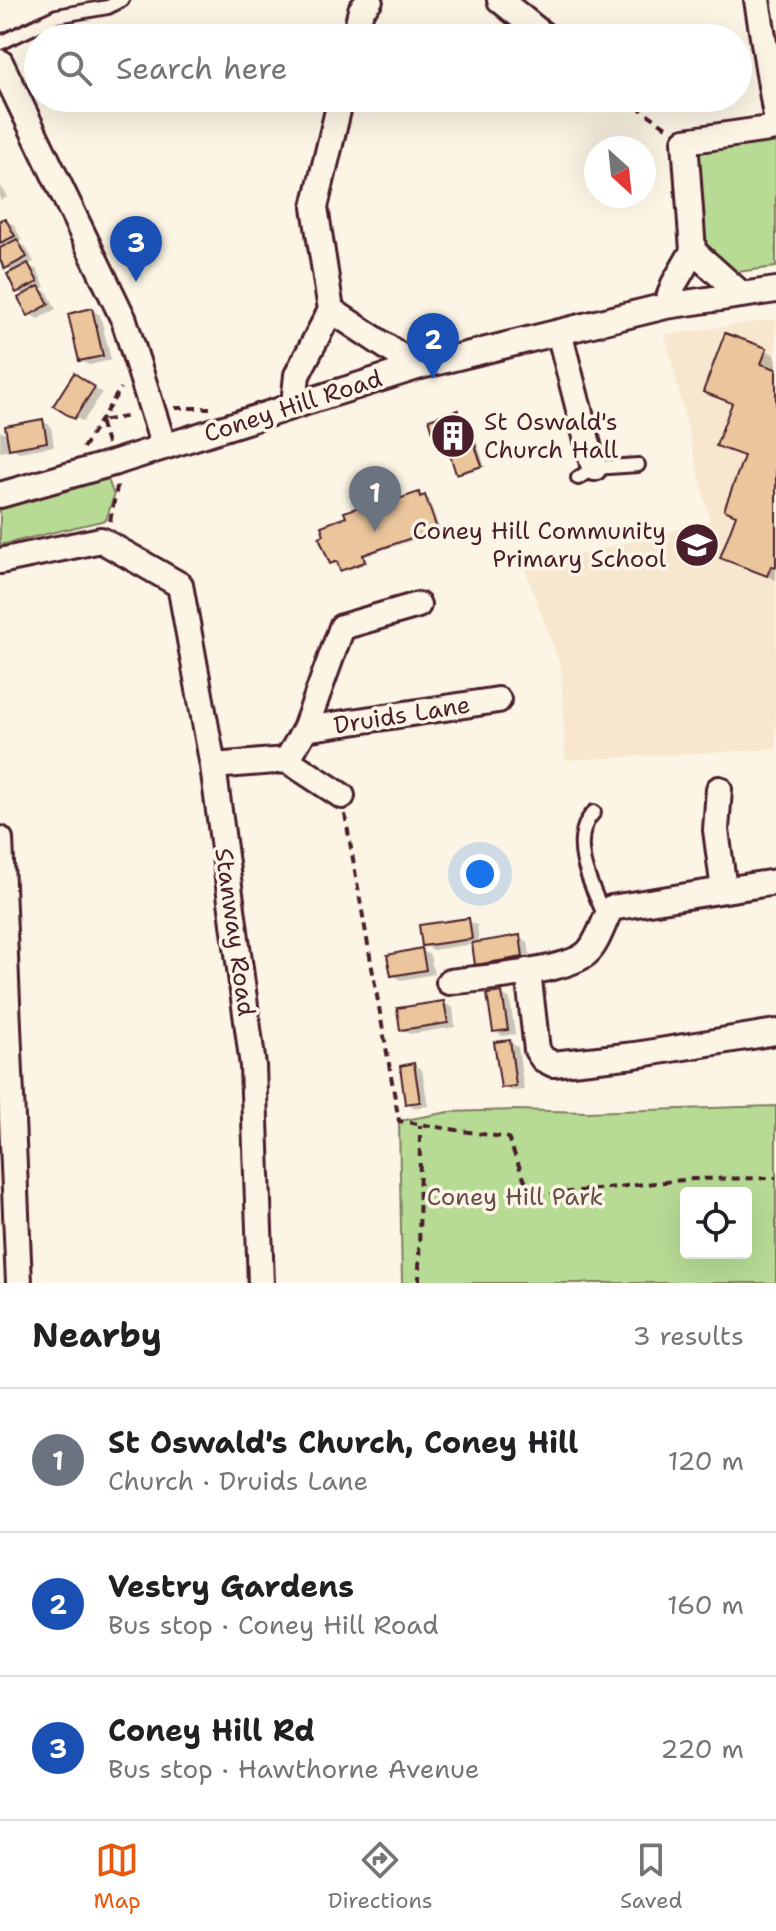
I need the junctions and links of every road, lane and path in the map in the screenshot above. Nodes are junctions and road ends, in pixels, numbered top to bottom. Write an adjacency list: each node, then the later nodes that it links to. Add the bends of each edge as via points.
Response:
1 (122, 0): 5 (lane)
2 (370, 0): 6 (street)
3 (500, 0): 7 (street)
4 (757, 0): 8 (street)
5 (40, 24)
6 (358, 24)
7 (530, 24)
8 (768, 24): 16 (street)
9 (24, 32): 10 (lane)
10 (0, 43)
11 (0, 62): 12 (street)
12 (24, 112)
13 (24, 112): 26 (street, via 111,291)
14 (338, 112): 23 (street, via 315,207)
15 (645, 112): 18 (path)
16 (776, 116)
17 (776, 128): 19 (street, via 685,141)
18 (674, 133)
19 (693, 251): 21 (street); 22 (street)
20 (776, 290): 21 (street, Coney Hill Road)
21 (740, 293): 22 (street, Coney Hill Road)
22 (666, 306): 24 (street, Coney Hill Road)
23 (331, 310): 25 (street); 27 (street, via 297,375)
24 (559, 332): 25 (street, Coney Hill Road); 30 (street)
25 (417, 367): 27 (street, Coney Hill Road)
26 (139, 368): 28 (street); 31 (path)
27 (294, 404): 28 (street, Coney Hill Road)
28 (164, 447): 31 (street, Coney Hill Road)
29 (638, 465): 30 (lane)
30 (586, 473)
31 (65, 478): 32 (street, Coney Hill Road)
32 (0, 495)
33 (0, 561): 38 (street, Stanway Road, via 101,540 180,585)
34 (418, 605): 36 (street, Druids Lane, via 342,627)
35 (498, 700): 36 (street, Druids Lane)
36 (305, 729): 37 (street, Druids Lane)
37 (287, 760): 38 (street); 40 (street)
38 (213, 766): 52 (street, Stanway Road, via 253,1066)
39 (719, 789): 44 (street, via 716,830)
40 (342, 796): 49 (path, via 399,1121)
41 (594, 812): 45 (lane, via 585,821 583,853)
42 (0, 839): 51 (street)
43 (776, 882): 44 (street)
44 (724, 890): 45 (street, via 611,908)
45 (606, 918): 46 (street, via 589,952 574,961)
46 (528, 971): 47 (street); 48 (street, via 537,1050 553,1064)
47 (449, 982)
48 (776, 1032)
49 (420, 1124): 50 (path, via 508,1138 531,1196 693,1179); 53 (path)
50 (776, 1178)
51 (19, 1283)
52 (261, 1283)
53 (419, 1283)

